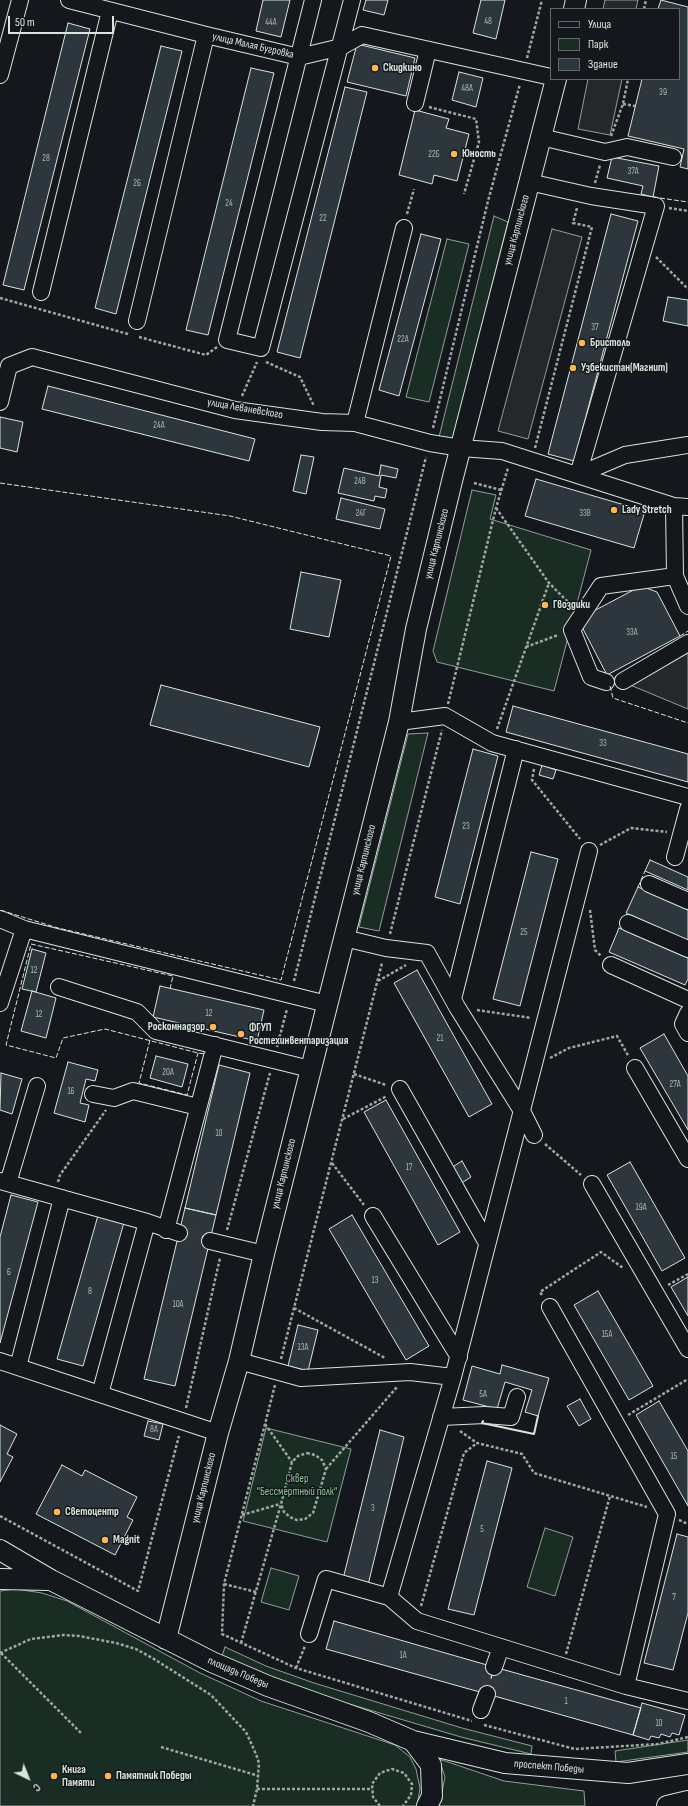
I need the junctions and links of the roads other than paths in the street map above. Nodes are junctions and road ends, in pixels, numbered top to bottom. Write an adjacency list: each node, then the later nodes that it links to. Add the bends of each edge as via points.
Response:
1 (20, 0): 10 (street)
2 (69, 0): 5 (street, улица Малая Бугровка)
3 (312, 0): 9 (street)
4 (352, 0): 7 (street)
5 (110, 11): 6 (street, улица Малая Бугровка); 18 (street)
6 (206, 35): 9 (street, улица Малая Бугровка); 19 (street)
7 (341, 48): 8 (street, улица Малая Бугровка, via 362,35); 9 (street, улица Малая Бугровка); 9 (street, via 260,353 227,340)
8 (428, 50): 11 (street, улица Малая Бугровка); 13 (street)
9 (299, 57)
10 (0, 75)
11 (550, 77)
12 (556, 80): 14 (main road, улица Карпинского)
13 (415, 103)
14 (541, 137): 15 (street, via 604,152 627,147); 16 (main road, улица Карпинского)
15 (673, 157)
16 (529, 182): 23 (main road, улица Карпинского); 24 (street, via 581,194 656,206)
17 (404, 228): 21 (street)
18 (41, 292)
19 (137, 321)
20 (0, 402): 21 (street, улица Леваневского, via 9,366 32,357 235,410 322,422)
21 (355, 423): 23 (street, улица Леваневского, via 430,443)
22 (688, 445): 24 (street, via 625,454)
23 (461, 448): 24 (street, улица Леваневского, via 502,451); 31 (main road, улица Карпинского, via 416,629)
24 (578, 475): 25 (street, улица Леваневского)
25 (681, 506): 26 (street)
26 (676, 576): 27 (street); 30 (street, via 601,586 572,630 591,677)
27 (688, 606)
28 (688, 642): 29 (street)
29 (623, 681)
30 (606, 682)
31 (399, 722): 32 (street, via 445,716 492,743); 42 (main road, улица Карпинского)
32 (516, 749): 33 (street); 48 (street)
33 (688, 797)
34 (688, 809): 36 (street)
35 (589, 850): 59 (street)
36 (675, 857)
37 (649, 884): 38 (street)
38 (688, 901)
39 (0, 919): 41 (street)
40 (628, 923): 43 (street)
41 (24, 929): 47 (street); 49 (street)
42 (344, 938): 48 (street, via 386,948 427,953); 49 (main road, улица Карпинского)
43 (688, 949)
44 (611, 965): 46 (street)
45 (59, 987): 52 (street, via 137,1012 156,1031)
46 (688, 1000)
47 (0, 1003)
48 (455, 1003): 59 (street)
49 (327, 1004): 54 (main road, улица Карпинского)
50 (688, 1013): 51 (street, via 683,1024)
51 (688, 1033)
52 (215, 1045): 54 (street); 58 (street)
53 (635, 1068): 61 (street)
54 (310, 1069): 69 (main road, улица Карпинского)
55 (36, 1086): 62 (street)
56 (400, 1089): 68 (street)
57 (93, 1094): 58 (street, via 114,1098 133,1091)
58 (198, 1107): 66 (street, via 173,1232)
59 (522, 1111): 60 (street); 68 (street)
60 (534, 1135)
61 (688, 1159)
62 (4, 1182): 64 (street)
63 (592, 1184): 71 (street)
64 (57, 1197): 66 (street); 75 (street)
65 (373, 1216): 72 (street)
66 (147, 1222): 77 (street)
67 (217, 1242): 69 (street)
68 (486, 1243): 72 (street)
69 (264, 1254): 74 (main road, улица Карпинского)
70 (550, 1307): 89 (street, via 667,1514)
71 (688, 1349)
72 (459, 1357): 76 (street)
73 (0, 1361): 75 (street)
74 (239, 1361): 76 (street, via 301,1378 410,1372); 80 (main road, улица Карпинского)
75 (18, 1367): 77 (street)
76 (453, 1377): 79 (street)
77 (100, 1394): 80 (street)
78 (517, 1397): 79 (street, via 511,1417)
79 (441, 1417): 84 (street)
80 (218, 1434): 86 (main road, улица Карпинского)
81 (0, 1550): 83 (main road)
82 (0, 1579): 83 (main road, площадь Победы)
83 (51, 1580): 86 (main road, площадь Победы)
84 (389, 1597): 85 (street, via 326,1579); 87 (street, via 417,1621)
85 (309, 1634)
86 (166, 1640): 93 (main road, площадь Победы, via 268,1686 369,1722)
87 (501, 1647): 88 (street); 89 (street)
88 (494, 1666)
89 (626, 1686): 91 (street)
90 (486, 1694): 92 (street)
91 (688, 1701)
92 (481, 1710)
93 (413, 1741): 94 (main road, проспект Победы, via 505,1763 628,1773); 96 (main road, площадь Победы, via 431,1765 432,1796)
94 (688, 1764)
95 (688, 1801): 97 (main road)
96 (427, 1806)
97 (667, 1806)

